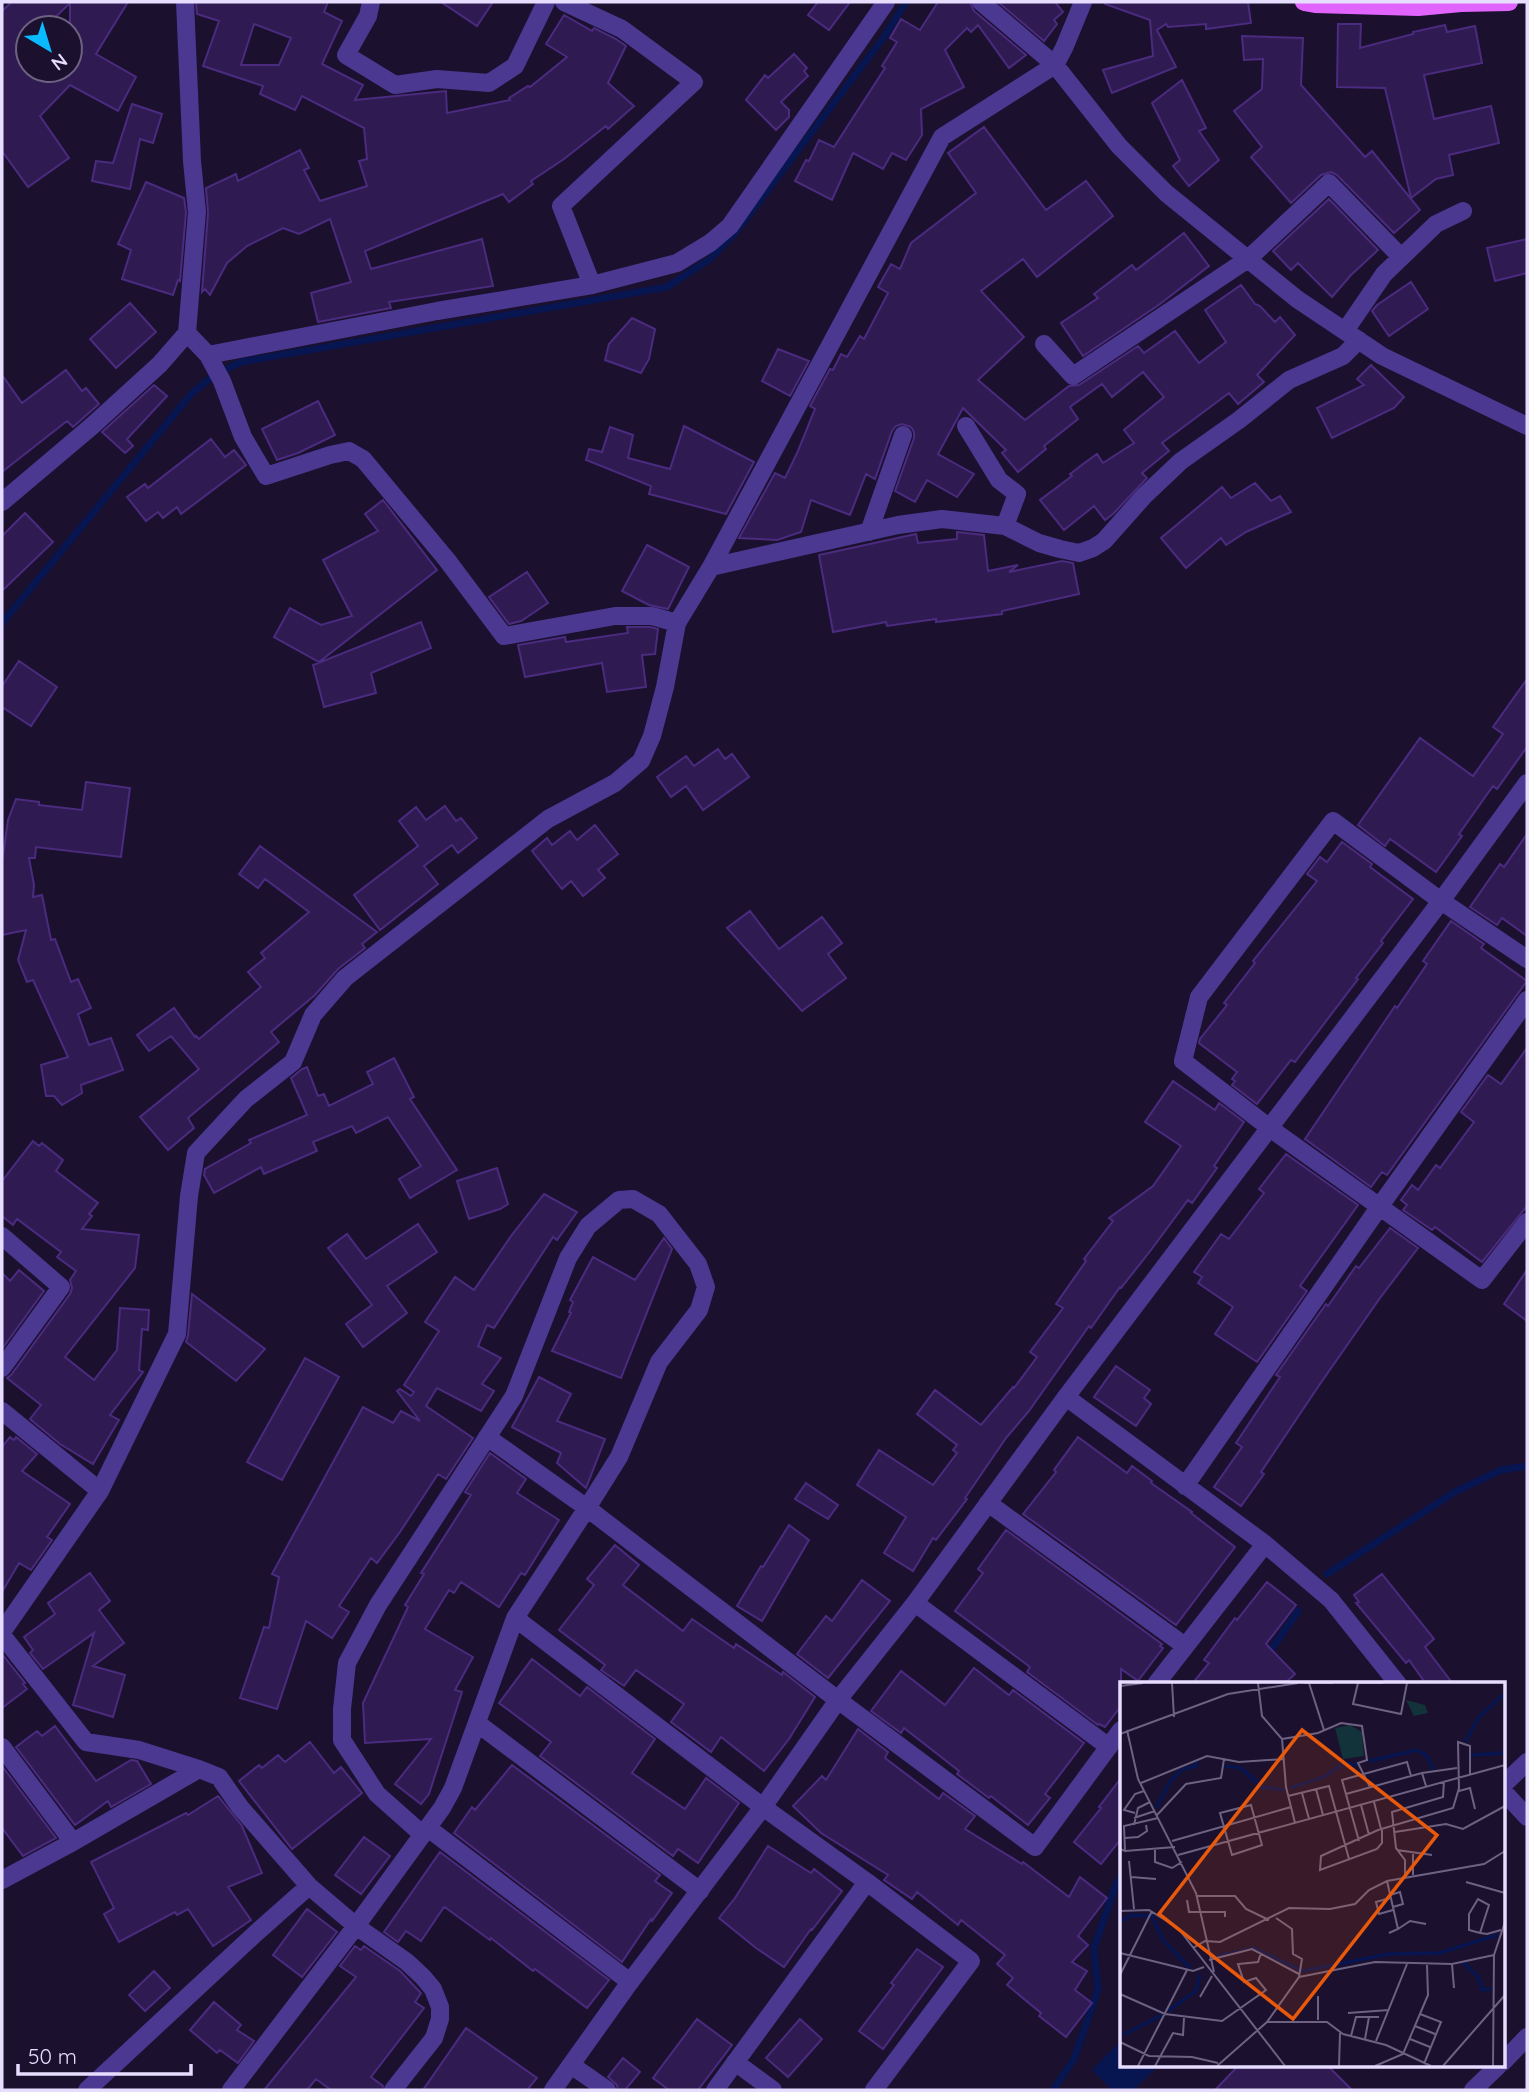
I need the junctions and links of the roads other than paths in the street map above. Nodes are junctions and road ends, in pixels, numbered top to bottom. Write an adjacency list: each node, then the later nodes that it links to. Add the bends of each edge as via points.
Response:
1 (185, 2): 15 (street, via 197,212)
2 (371, 2): 3 (street, via 346,55 395,85 437,79 489,83 515,66)
3 (546, 2)
4 (564, 2): 14 (street, via 622,29 694,82 561,206)
5 (886, 2): 14 (street, via 730,226 677,263)
6 (981, 2): 10 (street)
7 (1083, 2): 10 (street)
8 (1304, 2): 9 (main road, via 1418,7)
9 (1509, 2)
10 (1055, 65): 13 (street, via 1128,155 1166,193); 25 (street, via 942,137)
11 (1463, 211): 12 (street, via 1436,224)
12 (1401, 257): 13 (street, via 1329,183); 16 (street, via 1384,274)
13 (1248, 259): 16 (street); 17 (street, via 1073,376)
14 (592, 285): 18 (street, via 437,311)
15 (187, 333): 18 (street); 22 (street, via 160,364)
16 (1352, 336): 20 (street, via 1382,356); 23 (street, via 1343,356 1289,380 1181,461 1093,548 1079,553 1060,549)
17 (1044, 344)
18 (210, 360): 26 (street, via 266,477 330,455 349,452 363,458 504,636 615,616 652,616)
19 (966, 426): 23 (street, via 999,480 1017,494)
20 (1527, 426)
21 (902, 435): 24 (street)
22 (2, 502)
23 (1005, 526): 24 (street, via 942,519)
24 (869, 532): 25 (street)
25 (711, 567): 26 (street)
26 (677, 623): 40 (street, via 665,687 641,761 615,783 548,819 345,978 313,1015 293,1062 246,1099 196,1153 177,1334)
27 (1527, 783): 28 (street)
28 (1441, 901): 29 (street); 31 (street); 31 (street, via 1333,821 1199,997 1183,1061)
29 (1527, 959)
30 (1527, 1000): 32 (street)
31 (1271, 1129): 32 (street); 36 (street)
32 (1380, 1206): 33 (street, via 1482,1280); 39 (street)
33 (1527, 1222)
34 (2, 1237): 35 (street, via 61,1287)
35 (2, 1368)
36 (1066, 1397): 39 (street); 41 (street)
37 (3, 1413): 40 (street)
38 (487, 1437): 42 (street); 42 (street, via 514,1396 568,1258 588,1226 619,1200 633,1199 659,1214 698,1264 706,1287 699,1310 659,1362 619,1457); 61 (street, via 378,1605 347,1663 342,1740 377,1794)
39 (1185, 1486): 43 (street)
40 (100, 1491): 46 (street)
41 (988, 1503): 44 (street); 47 (street)
42 (587, 1508): 45 (street); 50 (street)
43 (1265, 1544): 47 (street); 49 (street, via 1331,1600)
44 (915, 1603): 50 (street); 54 (street)
45 (515, 1618): 51 (street); 59 (street)
46 (2, 1634): 56 (street, via 86,1742 139,1750)
47 (1185, 1646): 48 (street)
48 (1158, 1682)
49 (1396, 1682)
50 (838, 1700): 54 (street, via 1035,1847); 59 (street)
51 (477, 1723): 61 (street, via 453,1788); 66 (street)
52 (1120, 1731): 54 (street)
53 (2, 1747): 62 (street)
54 (1109, 1747)
55 (1527, 1762): 57 (street)
56 (199, 1769): 62 (street); 65 (street, via 219,1777)
57 (1504, 1784)
58 (1504, 1792): 60 (street)
59 (763, 1807): 64 (street); 66 (street)
60 (1527, 1816)
61 (425, 1831): 67 (street); 68 (street)
62 (73, 1842): 63 (street)
63 (2, 1880)
64 (867, 1882): 71 (street); 81 (street, via 971,1961)
65 (309, 1886): 67 (street); 74 (street)
66 (699, 1891): 68 (street)
67 (356, 1926): 75 (street); 76 (street, via 423,1977 440,2007 434,2038)
68 (630, 1982): 72 (street)
69 (1527, 2037): 70 (street)
70 (1504, 2061)
71 (735, 2062): 79 (street); 80 (street)
72 (571, 2065): 77 (street); 78 (street)
73 (1497, 2068): 82 (street)
74 (88, 2090)
75 (231, 2090)
76 (393, 2090)
77 (553, 2090)
78 (607, 2090)
79 (715, 2090)
80 (774, 2090)
81 (874, 2090)
82 (1473, 2090)

